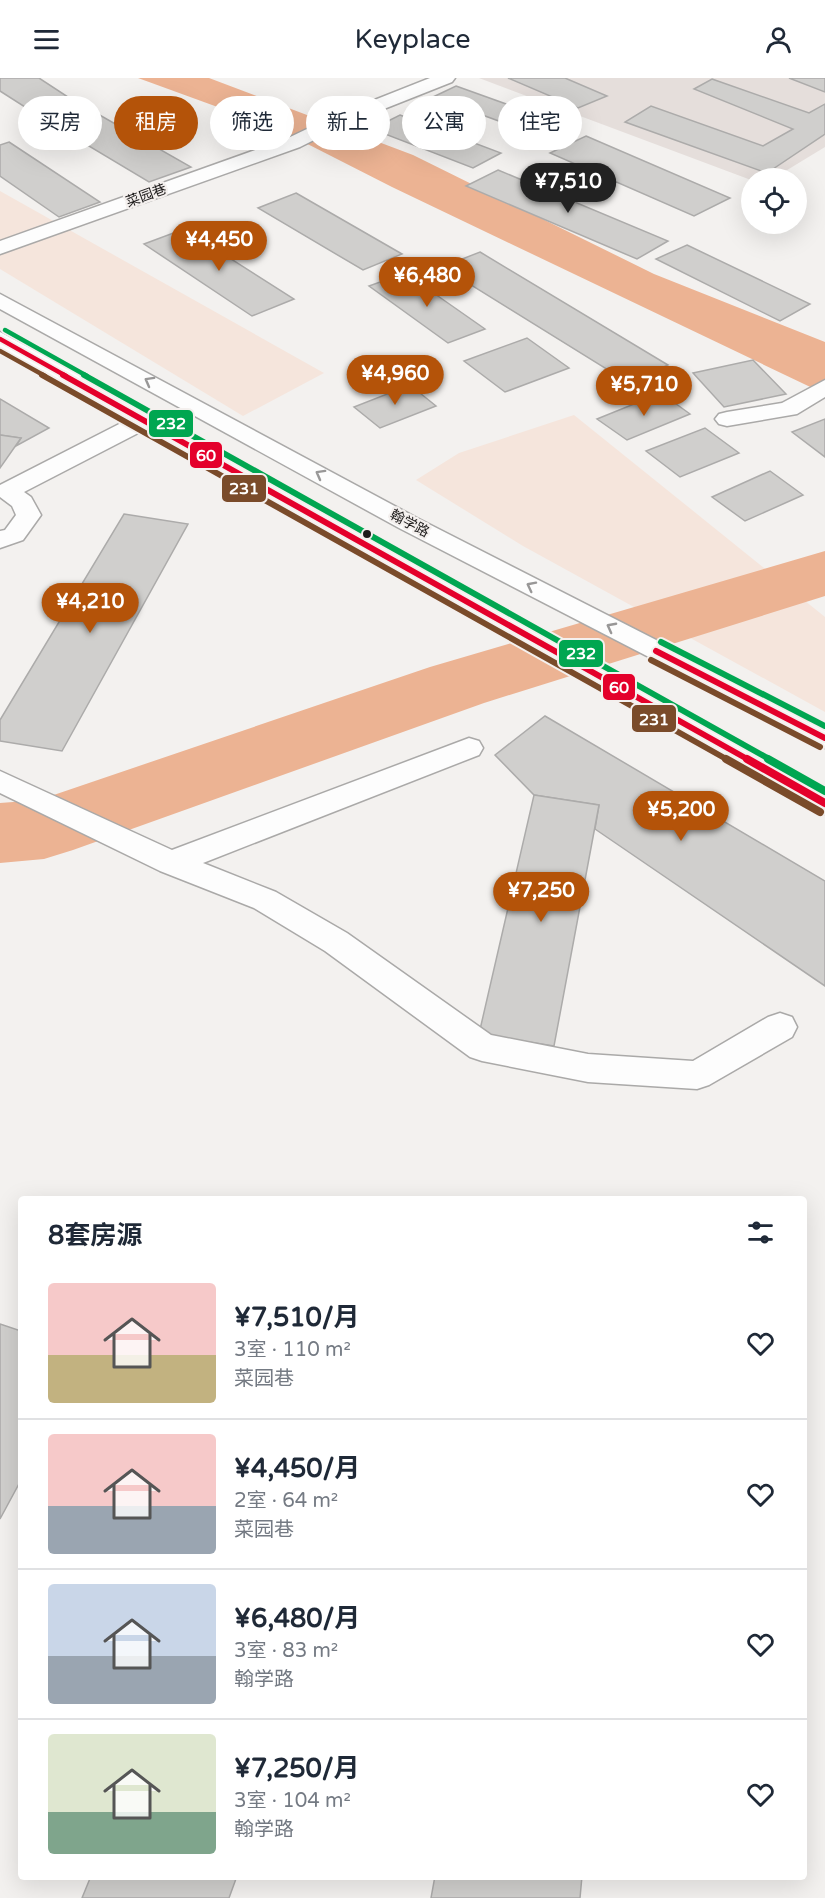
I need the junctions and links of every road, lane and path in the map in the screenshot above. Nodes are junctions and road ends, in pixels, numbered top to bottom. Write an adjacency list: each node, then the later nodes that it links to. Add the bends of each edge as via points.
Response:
1 (446, 78): 2 (street, 菜园巷, via 293,143)
2 (0, 248)
3 (0, 300): 9 (street, 翰学路, one-way to 3, via 408,523)
4 (0, 339): 7 (street)
5 (823, 388): 6 (street, via 789,409)
6 (727, 419)
7 (146, 420): 8 (street, via 8,490 22,502 29,515 14,535); 12 (street)
8 (0, 540)
9 (825, 738)
10 (469, 748): 13 (street)
11 (0, 781): 13 (street)
12 (825, 803)
13 (171, 863): 14 (street, via 265,900 326,936 482,1047 588,1068 697,1075)
14 (780, 1027)

